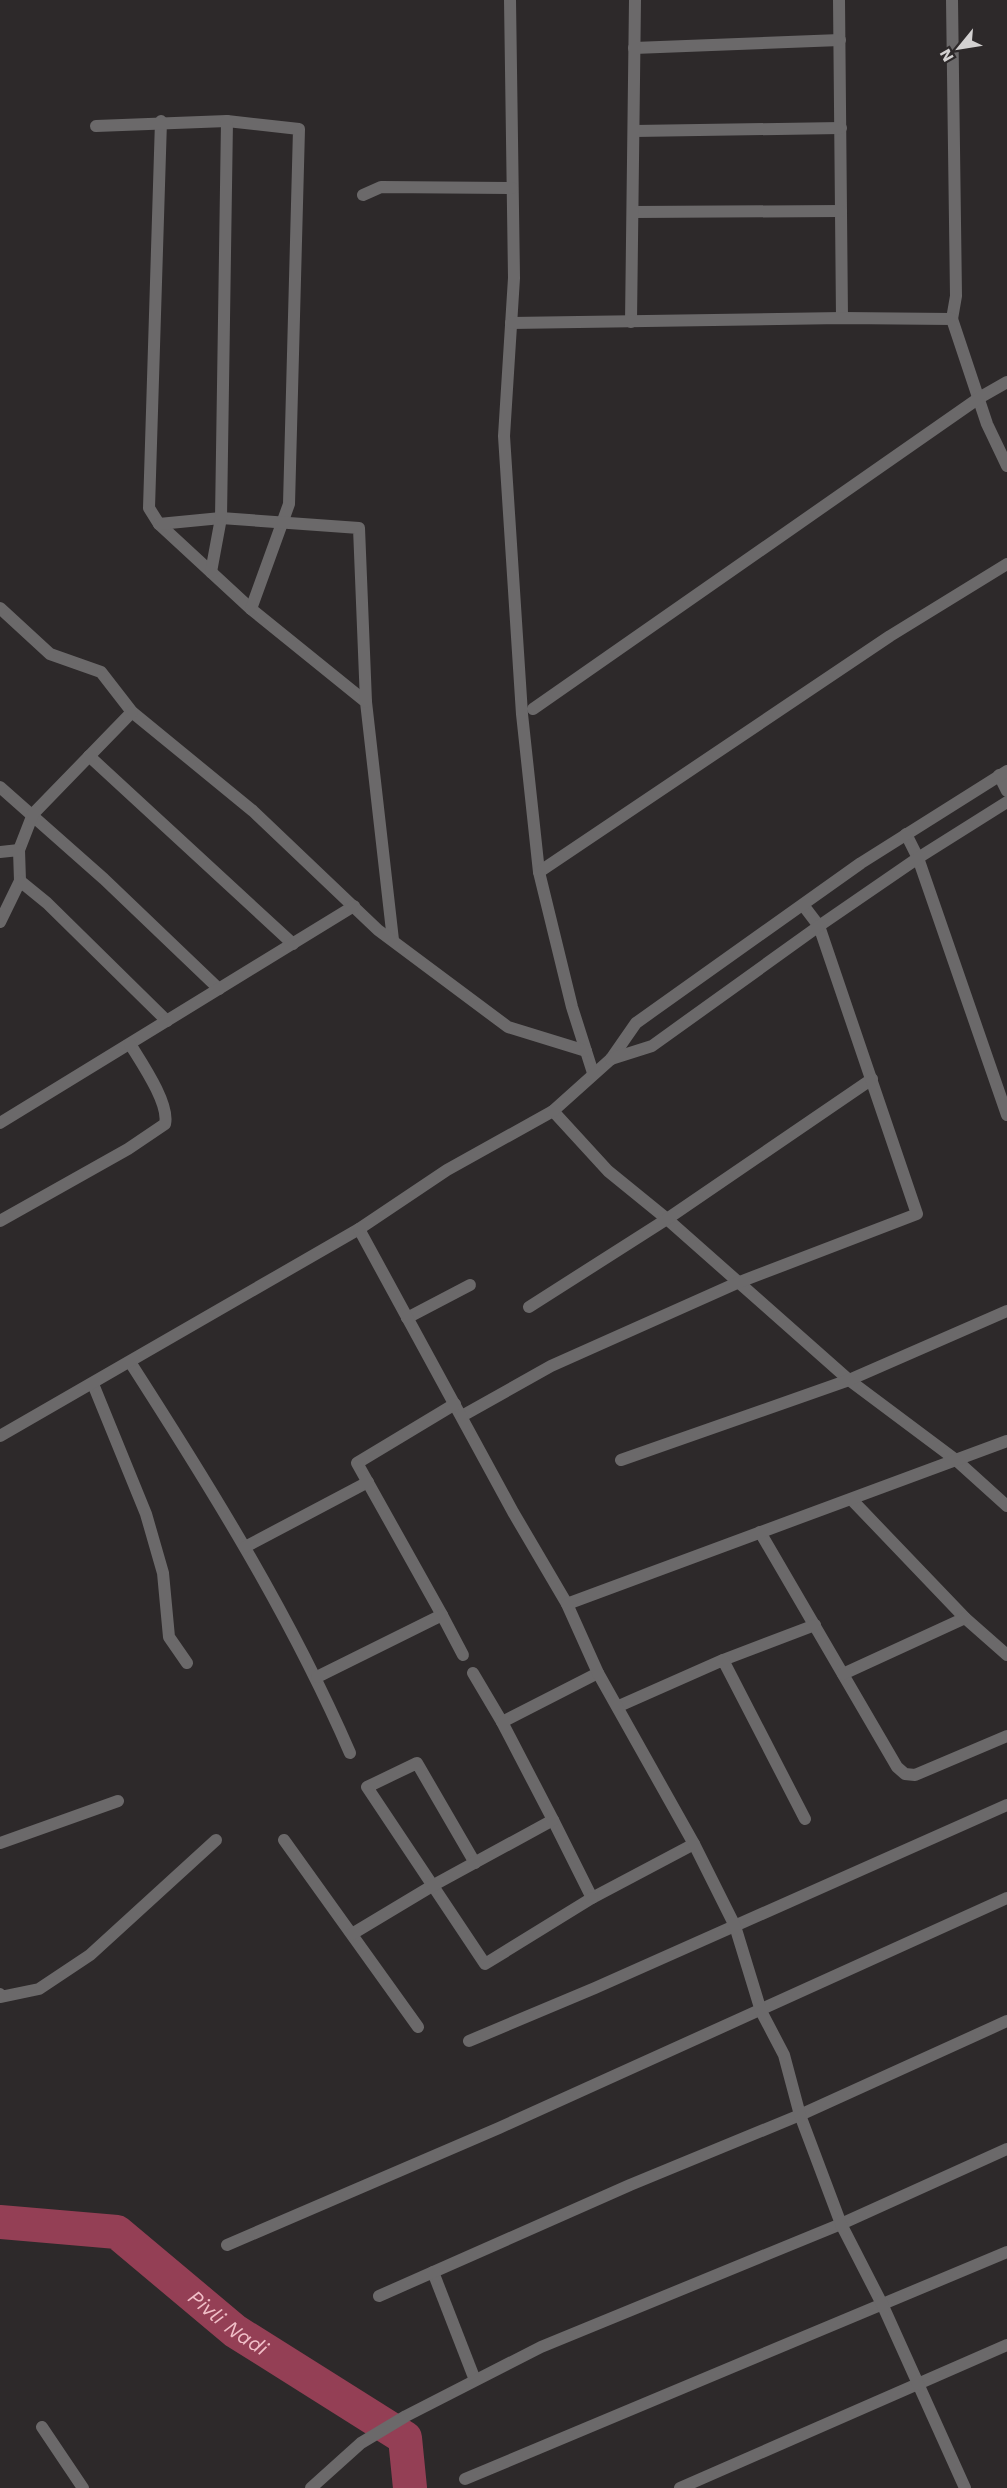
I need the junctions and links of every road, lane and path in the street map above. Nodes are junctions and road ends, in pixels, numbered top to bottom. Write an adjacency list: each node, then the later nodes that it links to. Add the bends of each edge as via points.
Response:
1 (510, 0): 12 (street)
2 (635, 0): 6 (street)
3 (839, 0): 5 (street)
4 (952, 0): 17 (street, via 956,296)
5 (840, 40): 6 (street); 10 (street)
6 (634, 48): 11 (street)
7 (227, 120): 8 (street); 23 (street); 24 (street, via 298,129 289,504)
8 (161, 121): 9 (street); 25 (street, via 149,508)
9 (96, 126)
10 (840, 128): 11 (street); 14 (street)
11 (634, 131): 15 (street)
12 (512, 188): 13 (street, via 381,187); 19 (street)
13 (363, 195)
14 (841, 211): 15 (street); 16 (street)
15 (633, 212): 18 (street)
16 (842, 318): 17 (street); 18 (street)
17 (952, 319): 21 (street)
18 (631, 322): 19 (street)
19 (511, 323): 43 (street, via 504,436 522,714)
20 (1007, 382): 21 (street)
21 (979, 398): 22 (street); 31 (street)
22 (1007, 466)
23 (221, 518): 24 (street); 25 (street); 27 (street)
24 (282, 523): 29 (street); 30 (street, via 359,528)
25 (159, 524): 27 (street)
26 (1007, 564): 43 (street, via 890,636)
27 (211, 572): 29 (street)
28 (0, 608): 32 (street, via 50,654 101,672)
29 (251, 609): 30 (street)
30 (366, 702): 49 (street)
31 (533, 709)
32 (132, 711): 33 (street); 46 (street, via 253,812)
33 (88, 756): 38 (street); 50 (street)
34 (1003, 773): 36 (street); 39 (street)
35 (0, 787): 38 (street)
36 (1007, 791)
37 (1007, 802): 42 (street)
38 (33, 814): 40 (street); 51 (street)
39 (906, 834): 42 (street); 45 (street)
40 (19, 850): 41 (street); 44 (street)
41 (0, 852)
42 (918, 858): 48 (street); 59 (street)
43 (539, 872): 54 (street)
44 (20, 881): 47 (street); 52 (street)
45 (803, 905): 48 (street); 55 (street, via 636,1023)
46 (354, 906): 49 (street); 50 (street)
47 (0, 922)
48 (819, 926): 55 (street, via 652,1046); 57 (street)
49 (393, 940): 54 (street, via 508,1027)
50 (293, 944): 51 (street)
51 (219, 989): 52 (street)
52 (167, 1021): 53 (street)
53 (130, 1044): 60 (street); 62 (street, via 163,1105 165,1124)
54 (586, 1051): 56 (street)
55 (611, 1059): 56 (street)
56 (593, 1073): 58 (street)
57 (873, 1078): 61 (street); 64 (street, via 918,1214)
58 (553, 1111): 61 (street, via 608,1172); 63 (street, via 447,1170)
59 (1007, 1115)
60 (0, 1123)
61 (667, 1219): 64 (street); 66 (street)
62 (0, 1221)
63 (359, 1229): 68 (street); 69 (street)
64 (737, 1283): 70 (street); 73 (street, via 551,1366)
65 (470, 1285): 68 (street)
66 (529, 1306)
67 (1007, 1311): 70 (street)
68 (407, 1318): 72 (street)
69 (130, 1362): 71 (street); 82 (street)
70 (849, 1380): 76 (street); 77 (street)
71 (93, 1384): 74 (street); 90 (street, via 146,1514 163,1573 169,1637)
72 (455, 1404): 73 (street); 78 (street, via 357,1464)
73 (462, 1416): 83 (street)
74 (0, 1436)
75 (1007, 1441): 77 (street)
76 (621, 1460)
77 (956, 1460): 79 (street); 80 (street)
78 (368, 1482): 82 (street); 84 (street)
79 (852, 1500): 81 (street); 85 (street)
80 (1007, 1506)
81 (760, 1532): 83 (street); 86 (street)
82 (245, 1547): 94 (street)
83 (567, 1604): 92 (street)
84 (442, 1616): 88 (street); 94 (street)
85 (965, 1618): 87 (street); 93 (street)
86 (815, 1625): 89 (street); 93 (street)
87 (1007, 1654)
88 (463, 1655)
89 (723, 1660): 95 (street); 102 (street)
90 (187, 1663)
91 (473, 1673): 96 (street)
92 (598, 1673): 95 (street); 96 (street)
93 (843, 1674): 97 (street, via 904,1774 915,1775)
94 (316, 1677): 98 (street)
95 (619, 1706): 106 (street)
96 (502, 1722): 101 (street)
97 (1007, 1736)
98 (350, 1753)
99 (118, 1801): 105 (street)
100 (1007, 1805): 111 (street)
101 (553, 1820): 107 (street); 109 (street)
102 (805, 1820)
103 (216, 1840): 113 (street, via 90,1955 39,1989 1,1997)
104 (284, 1840): 112 (street)
105 (0, 1843)
106 (694, 1844): 109 (street); 111 (street)
107 (475, 1863): 108 (street); 108 (street, via 417,1763 367,1787)
108 (432, 1887): 109 (street, via 484,1964); 112 (street)
109 (592, 1898)
110 (1007, 1898): 114 (street)
111 (735, 1926): 114 (street); 117 (street)
112 (352, 1934): 116 (street)
113 (0, 1994)
114 (761, 2011): 118 (street, via 784,2055); 121 (street)
115 (1007, 2021): 118 (street)
116 (418, 2027)
117 (469, 2041)
118 (800, 2115): 120 (street); 123 (street)
119 (1007, 2149): 120 (street)
120 (841, 2224): 125 (street); 127 (street, via 541,2347)
121 (227, 2246)
122 (1007, 2252): 125 (street)
123 (433, 2272): 124 (street); 127 (street)
124 (379, 2295)
125 (883, 2306): 128 (street); 130 (street)
126 (1007, 2345): 128 (street)
127 (475, 2380): 132 (street, via 361,2443)
128 (917, 2385): 133 (street); 134 (street)
129 (42, 2427): 131 (street)
130 (465, 2479)
131 (83, 2488)
132 (311, 2488)
133 (680, 2488)
134 (965, 2488)

